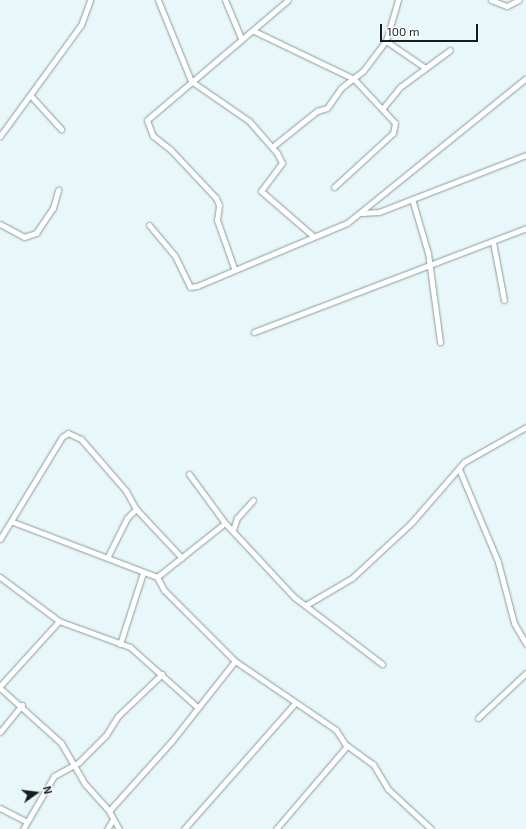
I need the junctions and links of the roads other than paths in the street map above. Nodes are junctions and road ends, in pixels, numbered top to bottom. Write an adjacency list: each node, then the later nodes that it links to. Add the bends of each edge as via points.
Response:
1 (90, 0): 16 (street, via 81,25)
2 (158, 0): 15 (street)
3 (225, 0): 9 (street)
4 (288, 0): 8 (street)
5 (398, 0): 10 (street)
6 (491, 0): 7 (street, via 507,6)
7 (519, 0)
8 (254, 31): 9 (street); 14 (street)
9 (241, 38): 15 (street)
10 (386, 40): 12 (street); 14 (street)
11 (450, 50): 12 (street)
12 (424, 68): 17 (street, via 400,86)
13 (526, 78): 25 (street, via 430,152)
14 (354, 79): 17 (street); 20 (street, via 341,88 327,108 317,111)
15 (191, 81): 20 (street, via 249,121); 32 (street, via 147,120 148,130 216,198 219,205 217,220)
16 (31, 96): 18 (street); 19 (street)
17 (383, 108): 22 (street, via 395,123 393,133)
18 (61, 129)
19 (0, 136)
20 (272, 147): 29 (street, via 282,163 261,190)
21 (526, 155): 24 (street)
22 (334, 187)
23 (58, 190): 26 (street, via 53,208 36,233 24,237)
24 (412, 199): 25 (street, via 379,212); 31 (street)
25 (362, 213): 29 (street)
26 (0, 224)
27 (149, 225): 32 (street, via 175,256 190,287)
28 (526, 228): 30 (street)
29 (313, 236): 32 (street)
30 (492, 242): 31 (street); 33 (street)
31 (429, 266): 34 (street); 35 (street)
32 (234, 268)
33 (504, 300)
34 (254, 332)
35 (440, 342)
36 (526, 427): 37 (street, via 464,462)
37 (460, 469): 50 (street, via 412,522 352,578); 53 (street, via 498,562 514,623)
38 (189, 474): 42 (street)
39 (253, 500): 43 (street, via 237,518)
40 (136, 509): 41 (street, via 126,491 81,439 68,433 62,436); 45 (street, via 127,518); 46 (street)
41 (12, 522): 44 (street); 45 (street)
42 (225, 523): 43 (street); 46 (street)
43 (233, 530): 50 (street)
44 (0, 539)
45 (108, 556): 47 (street)
46 (182, 558): 49 (street)
47 (143, 573): 49 (street); 52 (street)
48 (0, 577): 51 (street)
49 (158, 577): 54 (street, via 164,590)
50 (306, 605): 55 (street)
51 (60, 621): 52 (street); 58 (street)
52 (120, 644): 57 (street, via 130,647)
53 (526, 644)
54 (235, 661): 59 (street); 61 (street)
55 (382, 664)
56 (526, 673): 62 (street)
57 (162, 674): 61 (street); 65 (street)
58 (0, 687): 60 (street)
59 (295, 704): 64 (street, via 336,730); 73 (street)
60 (22, 705): 63 (street); 65 (street, via 61,743)
61 (197, 708): 67 (street)
62 (478, 718)
63 (0, 732)
64 (348, 746): 74 (street); 75 (street, via 373,764 388,789)
65 (75, 764): 67 (street, via 85,784); 68 (street, via 54,776)
66 (0, 808): 68 (street)
67 (109, 811): 69 (street)
68 (26, 821): 70 (street)
69 (112, 821): 71 (street); 72 (street)
70 (22, 829)
71 (107, 829)
72 (119, 829)
73 (184, 829)
74 (276, 829)
75 (431, 829)

